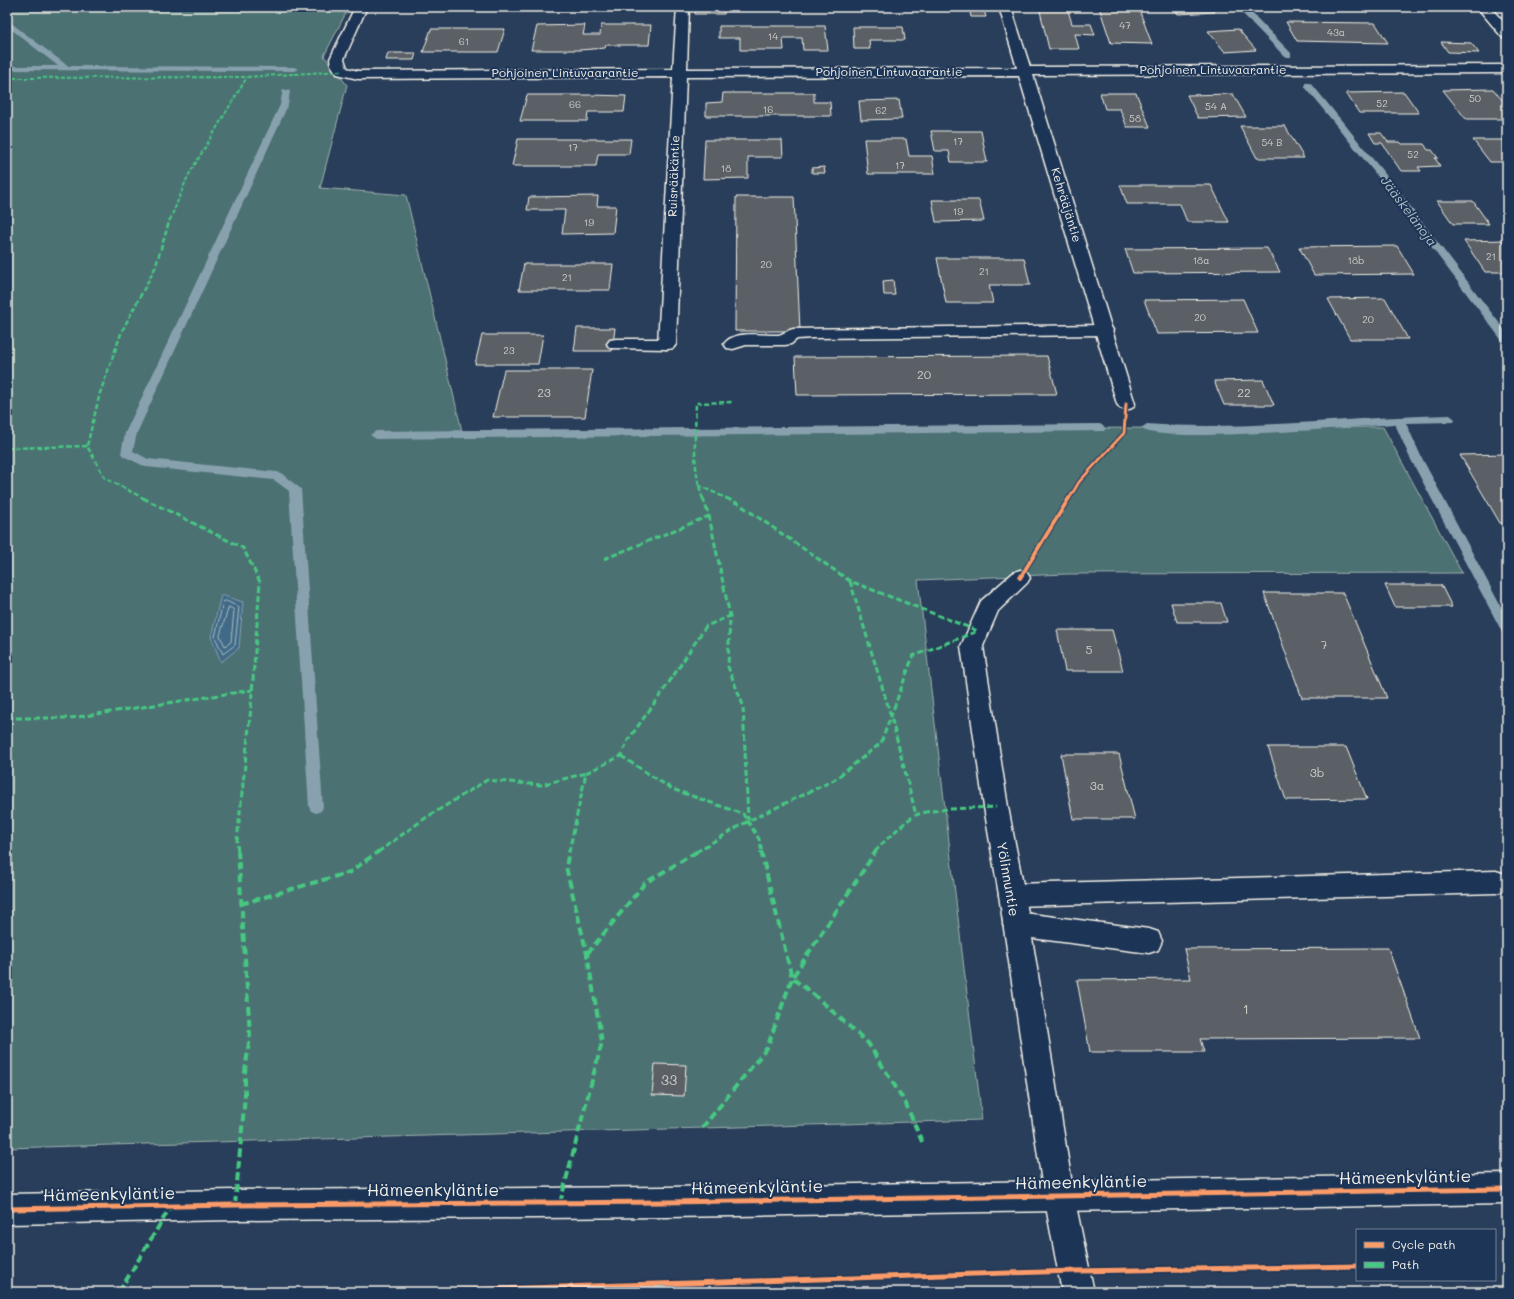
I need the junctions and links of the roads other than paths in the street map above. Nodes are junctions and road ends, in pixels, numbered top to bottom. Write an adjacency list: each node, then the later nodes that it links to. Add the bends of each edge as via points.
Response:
1 (361, 7): 7 (street, Pohjoinen Lintuvaarantie, via 337,59 342,71 349,74)
2 (683, 7): 7 (street, Ruisrääkäntie)
3 (1005, 7): 8 (street, Kehrääjäntie)
4 (1483, 7): 5 (street)
5 (1507, 34)
6 (1507, 69): 8 (street, Pohjoinen Lintuvaarantie)
7 (679, 72): 8 (street, Pohjoinen Lintuvaarantie); 10 (street, Ruisrääkäntie, via 667,344)
8 (1026, 72): 9 (street, Kehrääjäntie)
9 (1104, 330): 11 (street, via 813,333 793,334 785,340 744,340); 12 (street, Kehrääjäntie)
10 (616, 344)
11 (733, 344)
12 (1126, 404)
13 (1020, 578): 15 (street, Yölinnuntie, via 990,607 972,646)
14 (1496, 882): 15 (street)
15 (1012, 895): 16 (street, Yölinnuntie)
16 (1016, 924): 17 (street); 19 (street, Yölinnuntie)
17 (1149, 941)
18 (1507, 1189): 19 (street, Hämeenkyläntie)
19 (1059, 1196): 20 (street, Hämeenkyläntie, via 579,1203 235,1204); 21 (street, Yölinnuntie)
20 (7, 1209)
21 (1078, 1292)

